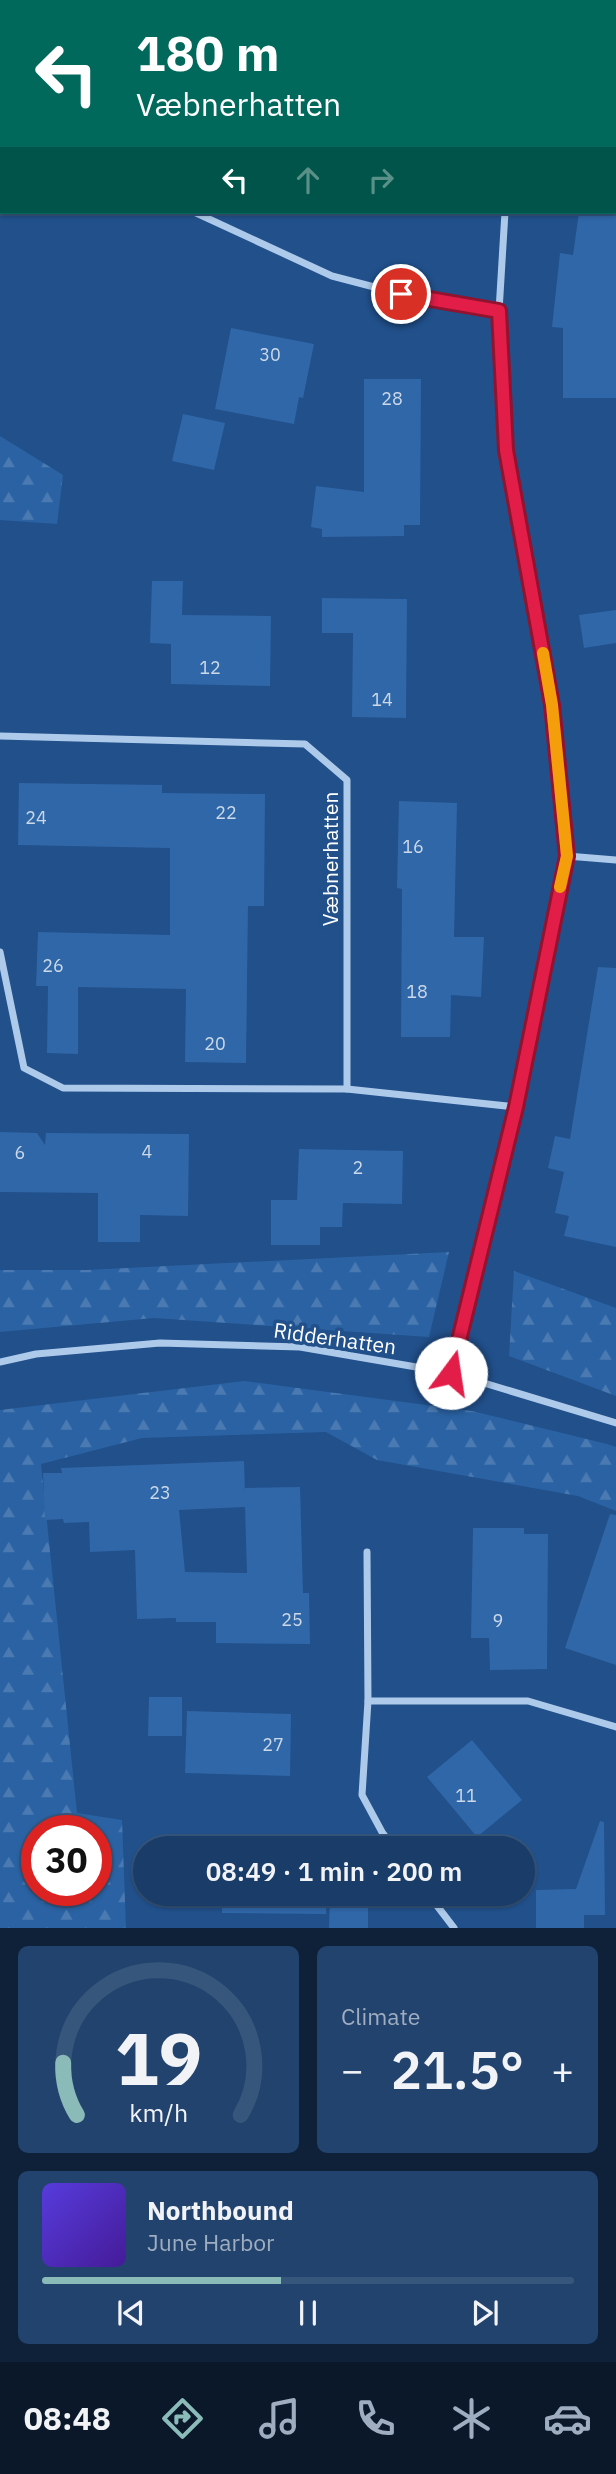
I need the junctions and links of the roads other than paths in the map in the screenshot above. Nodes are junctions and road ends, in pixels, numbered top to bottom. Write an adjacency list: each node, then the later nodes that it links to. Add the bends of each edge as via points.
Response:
1 (198, 214): 3 (street, via 331,276)
2 (505, 214): 3 (street)
3 (499, 311): 5 (street, via 506,450 552,705)
4 (0, 736): 8 (street, Væbnerhatten, via 305,744 347,780)
5 (567, 856): 6 (street); 9 (street)
6 (616, 860)
7 (0, 951): 8 (street, via 24,1068 63,1088)
8 (347, 1090): 9 (street)
9 (516, 1107): 11 (street)
10 (0, 1362): 11 (street, Ridderhatten, via 36,1354 160,1343 300,1347)
11 (451, 1373): 12 (street, Ridderhatten)
12 (616, 1423)
13 (367, 1552): 14 (street)
14 (368, 1701): 15 (street, via 527,1701); 16 (street, via 362,1795)
15 (616, 1727)
16 (385, 1836)
17 (437, 1906): 18 (street)
18 (454, 1928)

